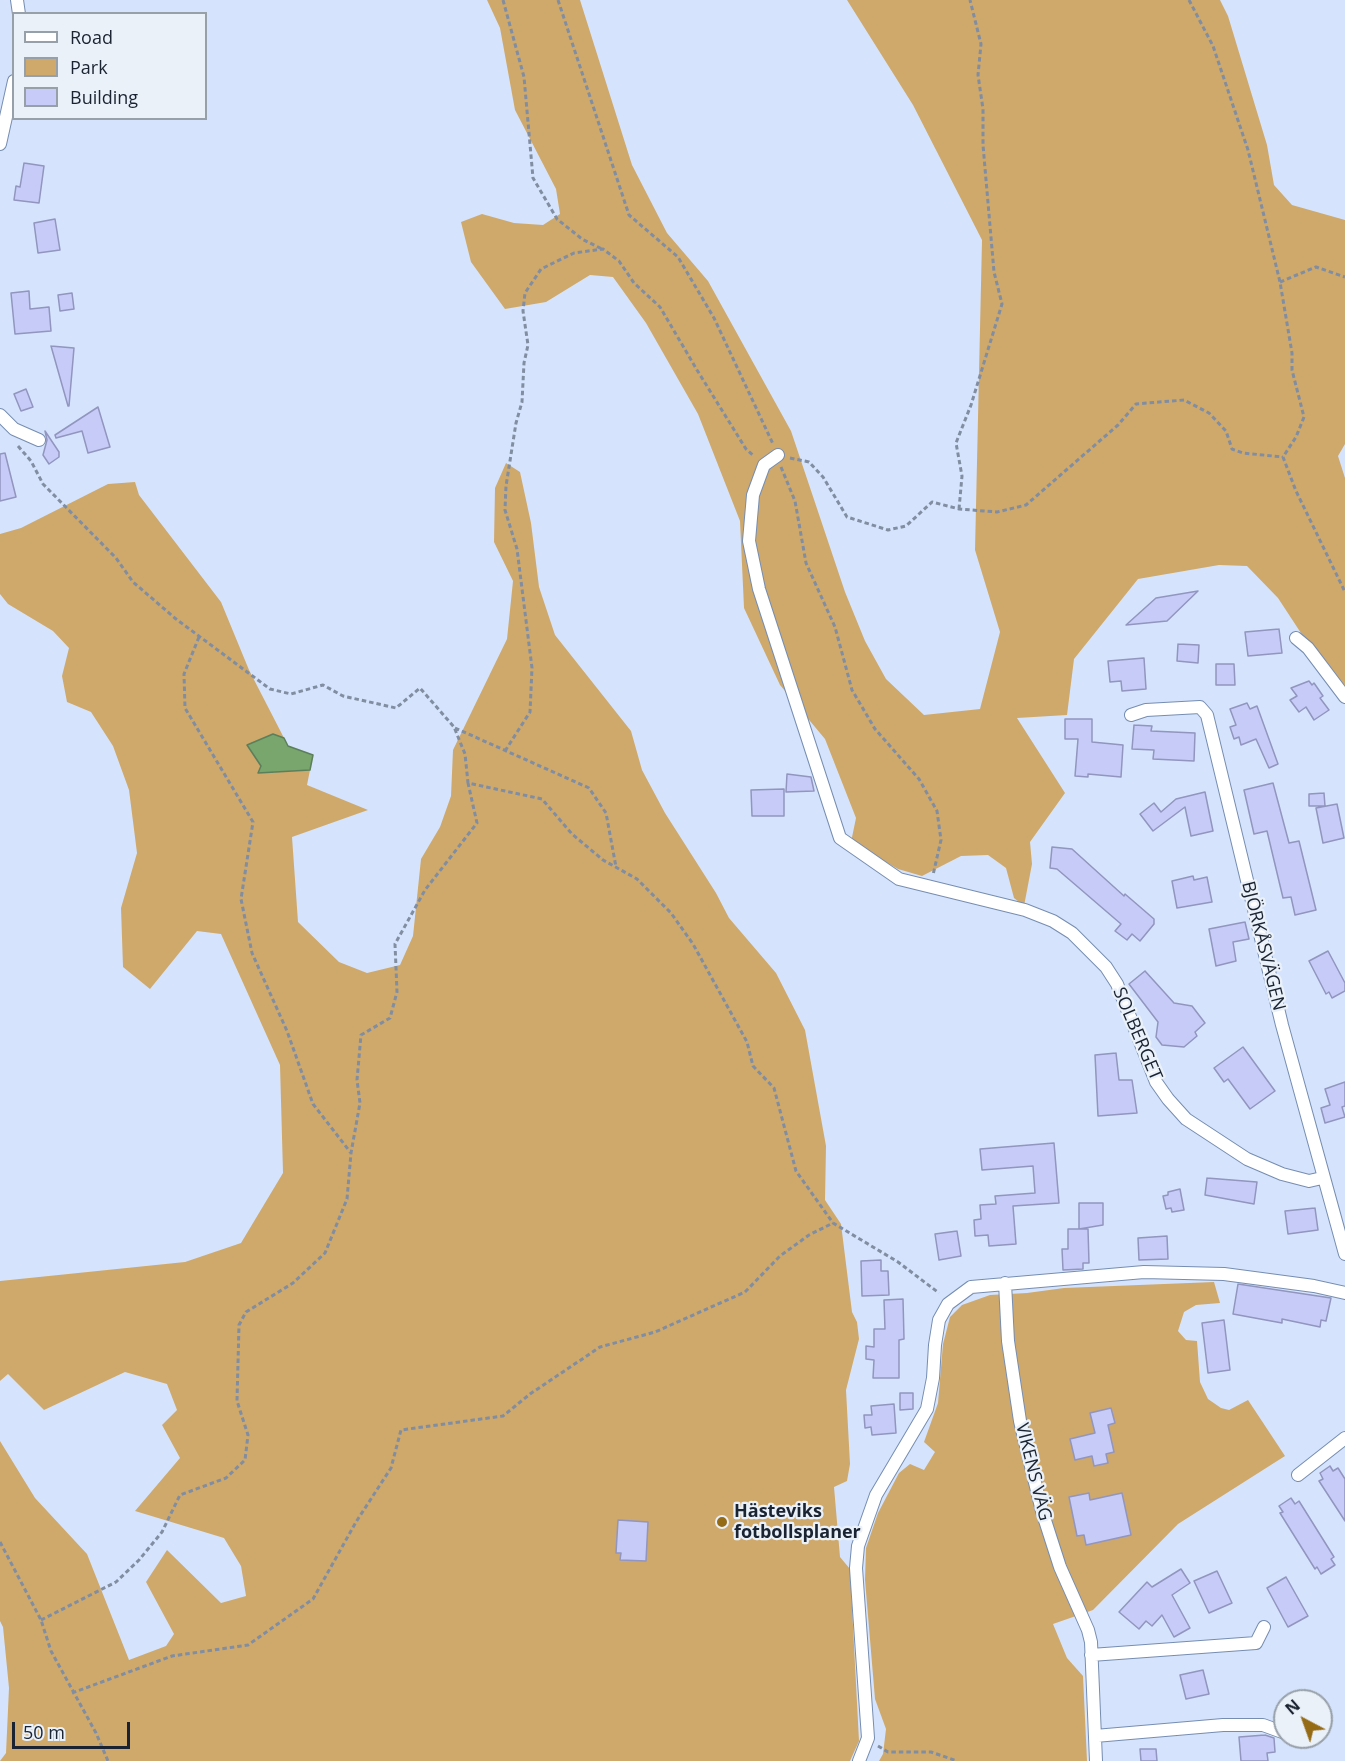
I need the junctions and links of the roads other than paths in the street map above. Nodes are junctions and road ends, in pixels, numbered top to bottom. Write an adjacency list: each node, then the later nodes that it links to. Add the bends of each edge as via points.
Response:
1 (12, 90): 2 (street)
2 (0, 144)
3 (0, 415): 4 (street, via 14,429)
4 (39, 440)
5 (778, 456): 9 (street, SOLBERGET, via 764,465 753,495 749,541 759,589 840,838 899,879 1024,910 1072,933 1100,960 1117,984 1156,1082 1186,1119 1247,1159 1309,1181)
6 (1296, 638): 7 (street)
7 (1345, 698)
8 (1131, 714): 9 (street, BJÖRKÅSVÄGEN, via 1200,707 1207,715)
9 (1322, 1178): 10 (street, BJÖRKÅSVÄGEN)
10 (1345, 1254)
11 (1005, 1283): 12 (street, via 1192,1272 1267,1279); 16 (street, VIKENS VÄG, via 1008,1341 1020,1421 1042,1511 1060,1567 1088,1630); 19 (street, via 971,1287 948,1304 939,1320 927,1409 876,1495 858,1546 856,1579 868,1738)
12 (1345, 1293)
13 (1345, 1438): 14 (street)
14 (1298, 1475)
15 (1264, 1626): 16 (street, via 1256,1643)
16 (1091, 1655): 18 (street, VIKENS VÄG)
17 (1273, 1729): 18 (street, via 1223,1725)
18 (1095, 1736): 20 (street, VIKENS VÄG)
19 (858, 1761)
20 (1096, 1761)

